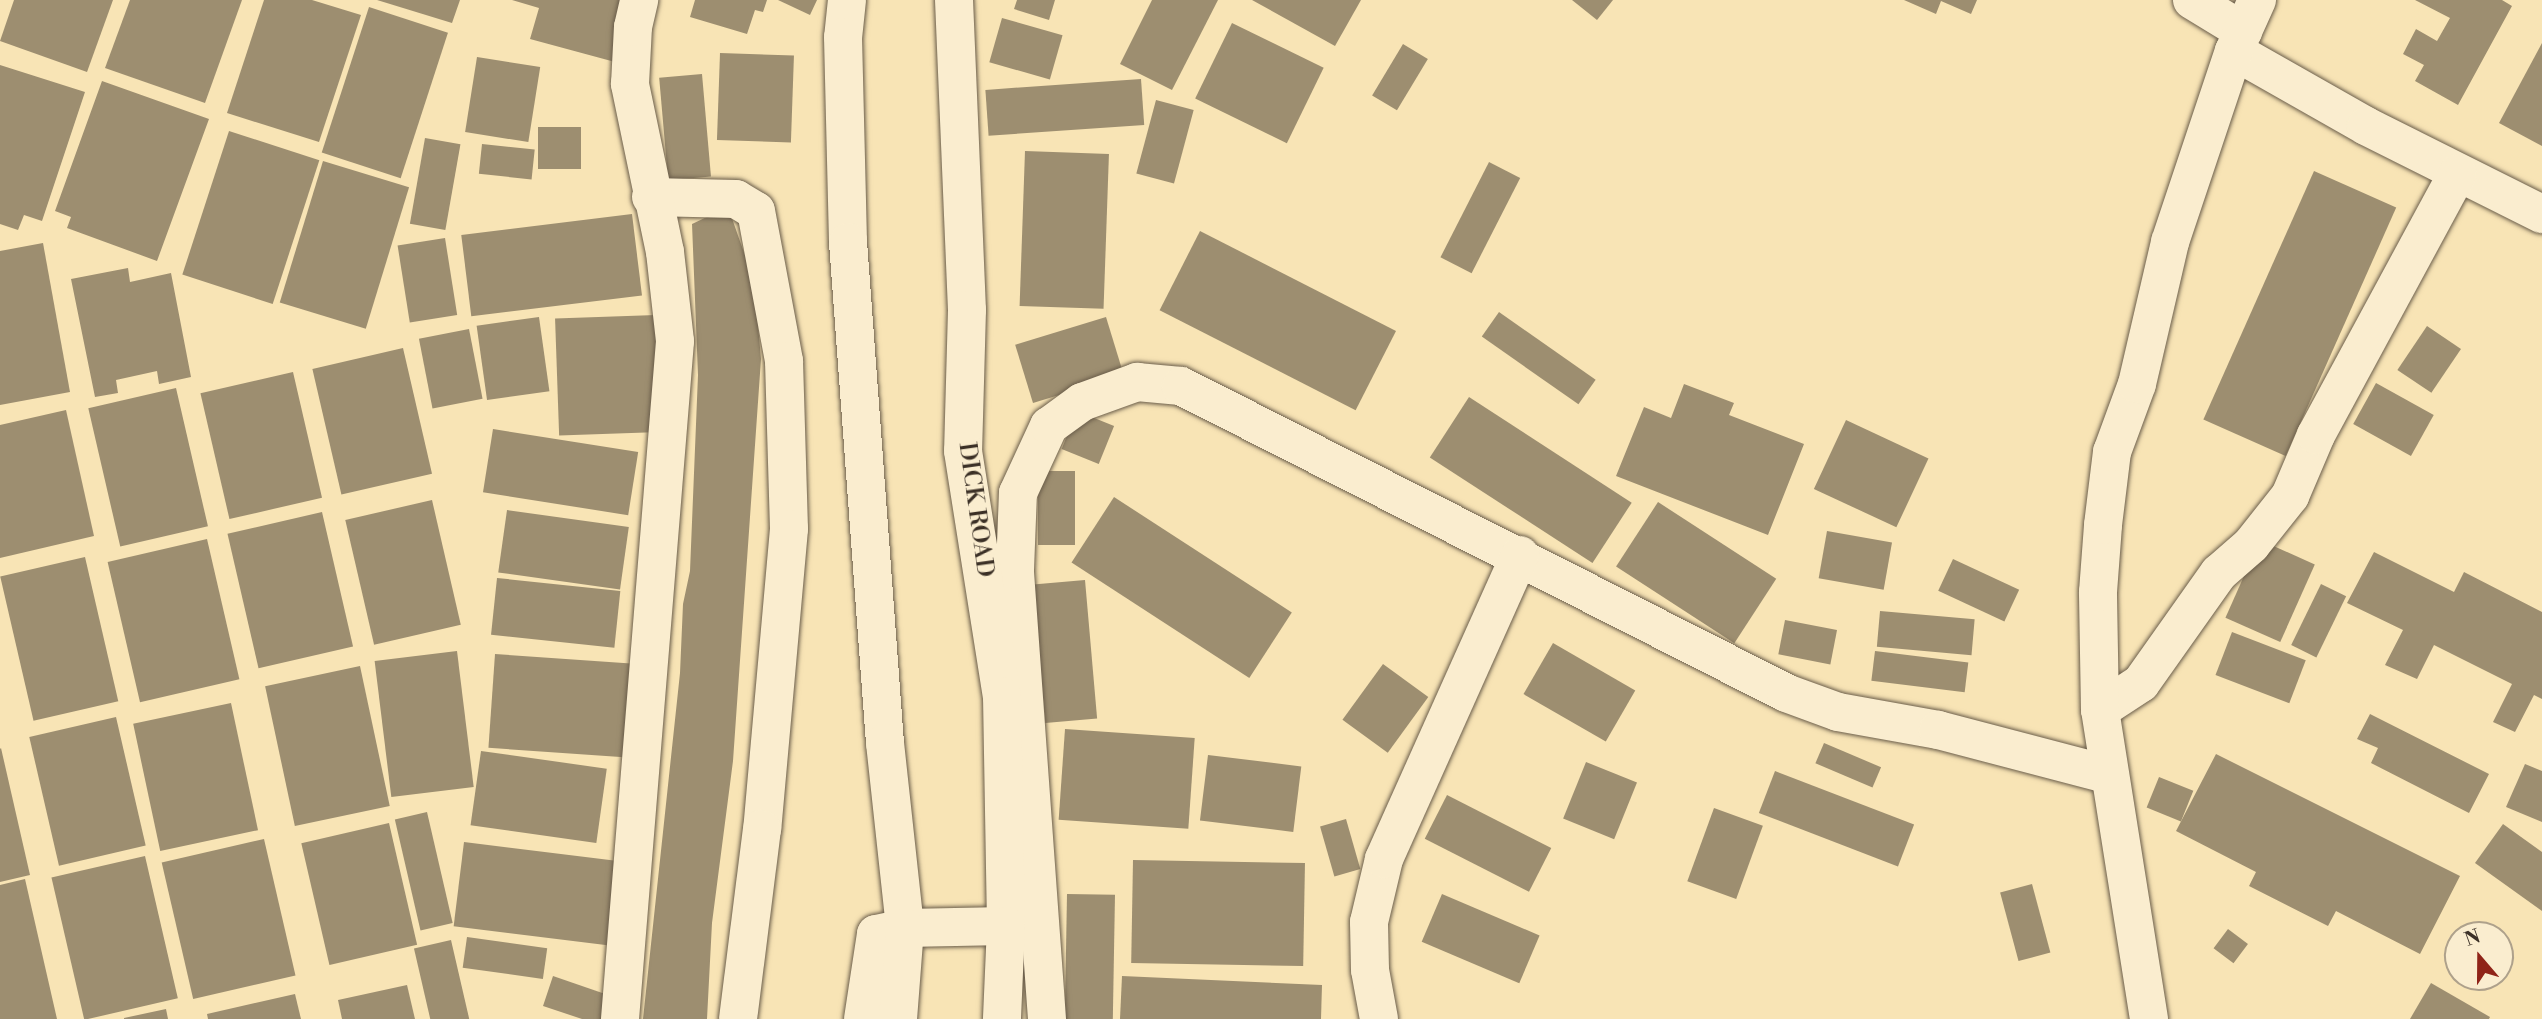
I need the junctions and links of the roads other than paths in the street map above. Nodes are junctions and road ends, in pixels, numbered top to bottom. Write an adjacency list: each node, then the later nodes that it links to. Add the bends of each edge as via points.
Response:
1 (639, 0): 7 (street, via 630,85)
2 (847, 0): 13 (street, via 843,51 848,242 885,743)
3 (954, 0): 12 (street, DICK ROAD, via 967,310 963,451 1002,696)
4 (2192, 0): 5 (street)
5 (2244, 27): 6 (street); 10 (street, via 2170,242 2137,384 2112,452 2098,592)
6 (2457, 174): 8 (street); 10 (street, via 2316,435 2290,496 2251,545 2219,573 2141,683)
7 (651, 197): 14 (street, via 665,252 675,341); 15 (street, via 736,200 756,211 784,361 789,529 765,799)
8 (2542, 214)
9 (1520, 555): 11 (street, via 1786,693 1838,712 1938,730); 19 (street, via 1181,386 1137,382 1082,402 1049,426 1018,493 1015,570); 20 (street, via 1384,859 1369,922 1370,970)
10 (2100, 710): 11 (street)
11 (2109, 775): 21 (street)
12 (1006, 926): 13 (street); 18 (street, DICK ROAD)
13 (905, 928): 16 (street, via 876,934); 17 (street)
14 (620, 1019)
15 (738, 1019)
16 (863, 1019)
17 (898, 1019)
18 (1002, 1019)
19 (1047, 1019)
20 (1379, 1019)
21 (2149, 1019)

